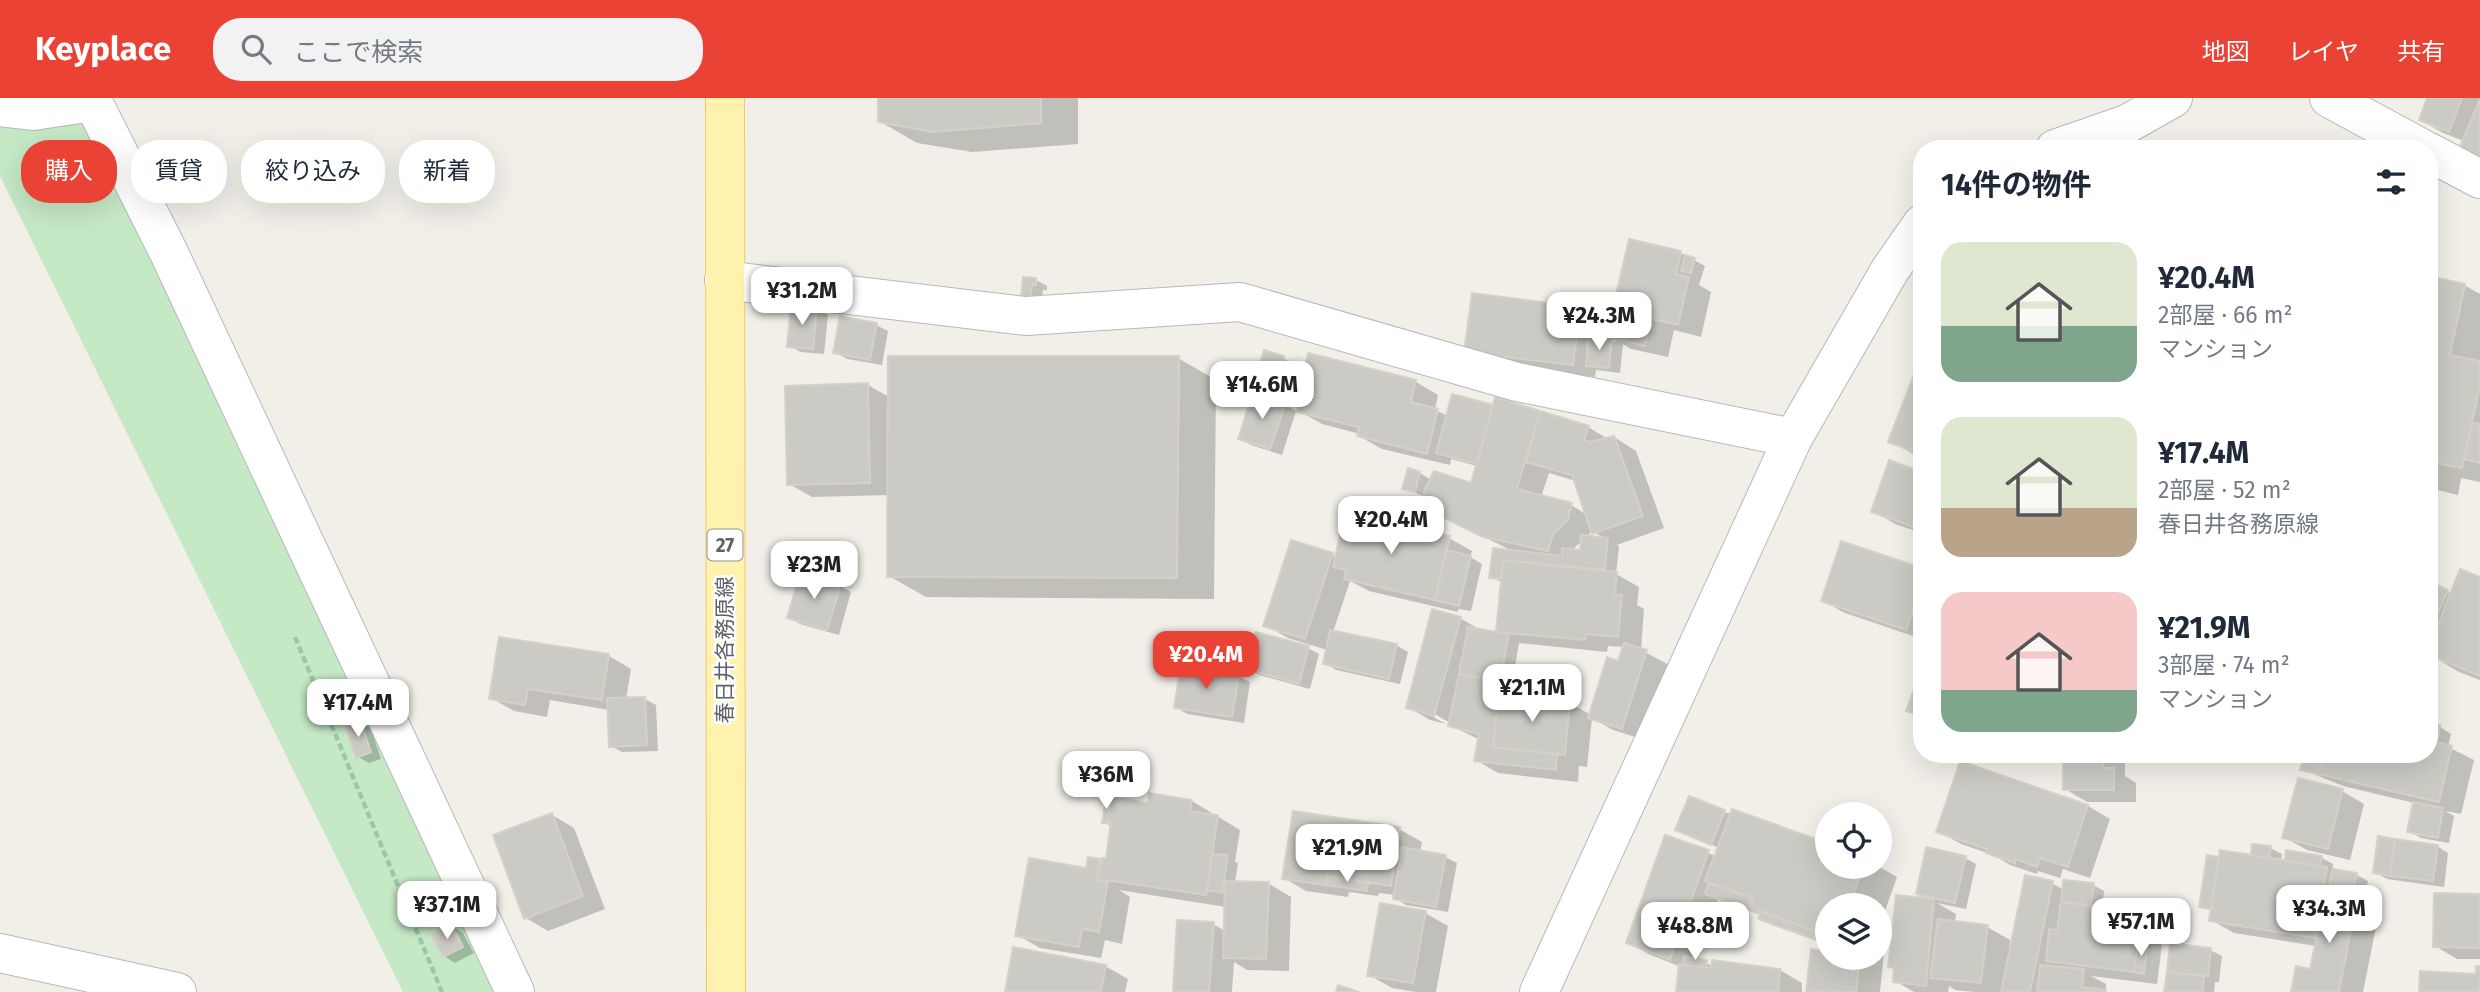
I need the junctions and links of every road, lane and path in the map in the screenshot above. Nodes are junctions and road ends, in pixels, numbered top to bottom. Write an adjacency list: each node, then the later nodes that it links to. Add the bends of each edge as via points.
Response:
1 (724, 98): 10 (main road, 春日井各務原線 / 27)
2 (2173, 98): 5 (street, via 2127,124)
3 (2329, 98): 6 (street)
4 (0, 107): 14 (street, via 33,111 93,102 169,253)
5 (2081, 140)
6 (2406, 140)
7 (2438, 157): 8 (street)
8 (2480, 179)
9 (1913, 237): 11 (street)
10 (724, 281): 11 (street, via 1026,316 1240,302 1517,382); 15 (main road, 春日井各務原線 / 27)
11 (1793, 438): 16 (street)
12 (0, 953): 13 (street)
13 (177, 992)
14 (515, 992)
15 (726, 992)
16 (1539, 992)

